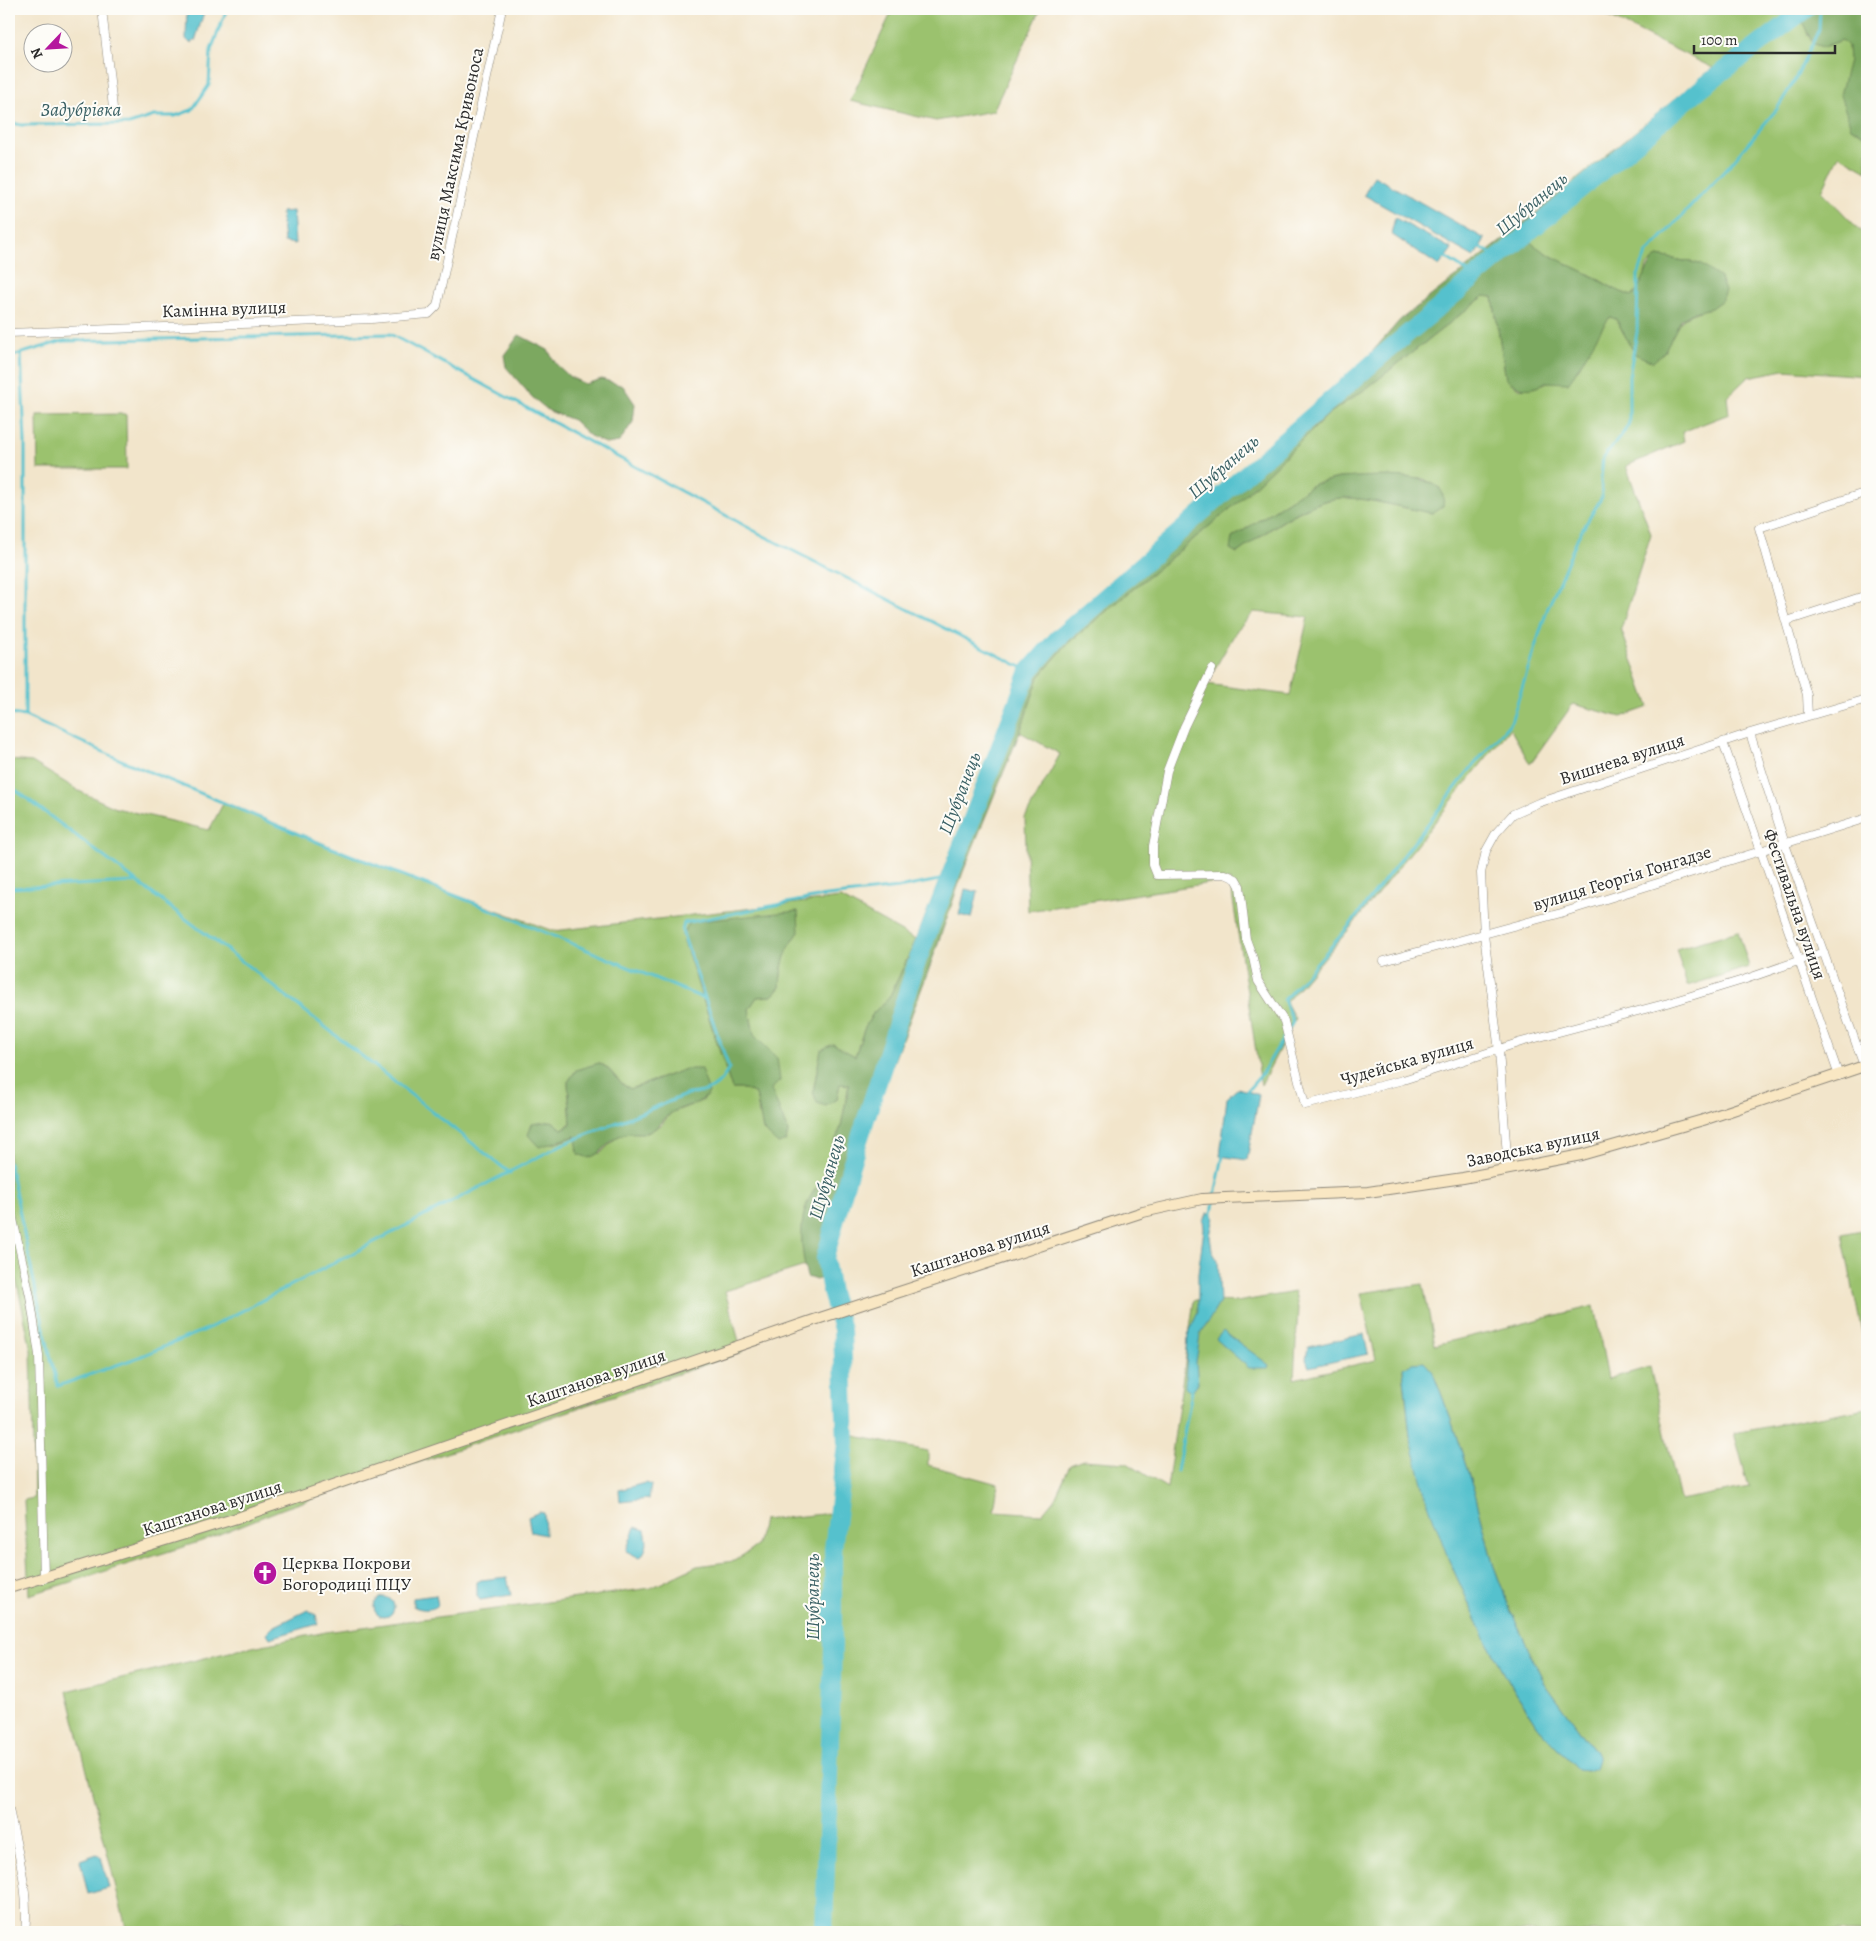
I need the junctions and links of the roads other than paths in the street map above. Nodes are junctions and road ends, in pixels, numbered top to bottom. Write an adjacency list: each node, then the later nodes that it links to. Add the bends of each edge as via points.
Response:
1 (102, 9): 3 (street)
2 (502, 9): 4 (street, вулиця Максима Кривоноса)
3 (113, 108)
4 (437, 306): 5 (street, Камінна вулиця, via 429,314 372,319)
5 (9, 333)
6 (1867, 492): 8 (street, via 1758,528)
7 (1867, 595): 8 (street)
8 (1787, 621): 11 (street, via 1807,695)
9 (1212, 669): 21 (street, Чудейська вулиця, via 1167,771 1152,865 1157,875 1225,874 1236,879 1240,886 1246,939 1258,981 1284,1021 1305,1106)
10 (1867, 699): 11 (street, Вишнева вулиця)
11 (1808, 716): 12 (street, Вишнева вулиця)
12 (1750, 733): 13 (street, Вишнева вулиця); 15 (street, Фестивальна вулиця)
13 (1723, 742): 16 (street, Фестивальна вулиця); 17 (street, Вишнева вулиця, via 1538,803 1514,814 1496,833 1486,851 1481,873)
14 (1867, 818): 15 (street, вулиця Георгія Гонгадзе)
15 (1785, 844): 16 (street, вулиця Георгія Гонгадзе); 18 (street, Фестивальна вулиця)
16 (1760, 852): 17 (street, вулиця Георгія Гонгадзе); 20 (street, Фестивальна вулиця)
17 (1484, 935): 19 (street, вулиця Георгія Гонгадзе); 21 (street, Вишнева вулиця)
18 (1824, 952): 20 (street, Чудейська вулиця); 22 (street, Фестивальна вулиця)
19 (1384, 961)
20 (1799, 961): 21 (street, Чудейська вулиця, via 1734,983); 23 (street, Фестивальна вулиця)
21 (1499, 1050): 24 (street, Вишнева вулиця)
22 (1865, 1065): 23 (main road, Заводська вулиця)
23 (1839, 1076): 24 (main road, Заводська вулиця, via 1600,1150)
24 (1508, 1170): 25 (main road, Заводська вулиця, via 1368,1192)
25 (1198, 1199): 27 (main road, Каштанова вулиця, via 1143,1212 240,1517)
26 (9, 1201): 27 (street, via 39,1355)
27 (44, 1579): 28 (main road, Каштанова вулиця)
28 (9, 1588)
29 (9, 1809): 30 (street, via 24,1880)
30 (25, 1932)

